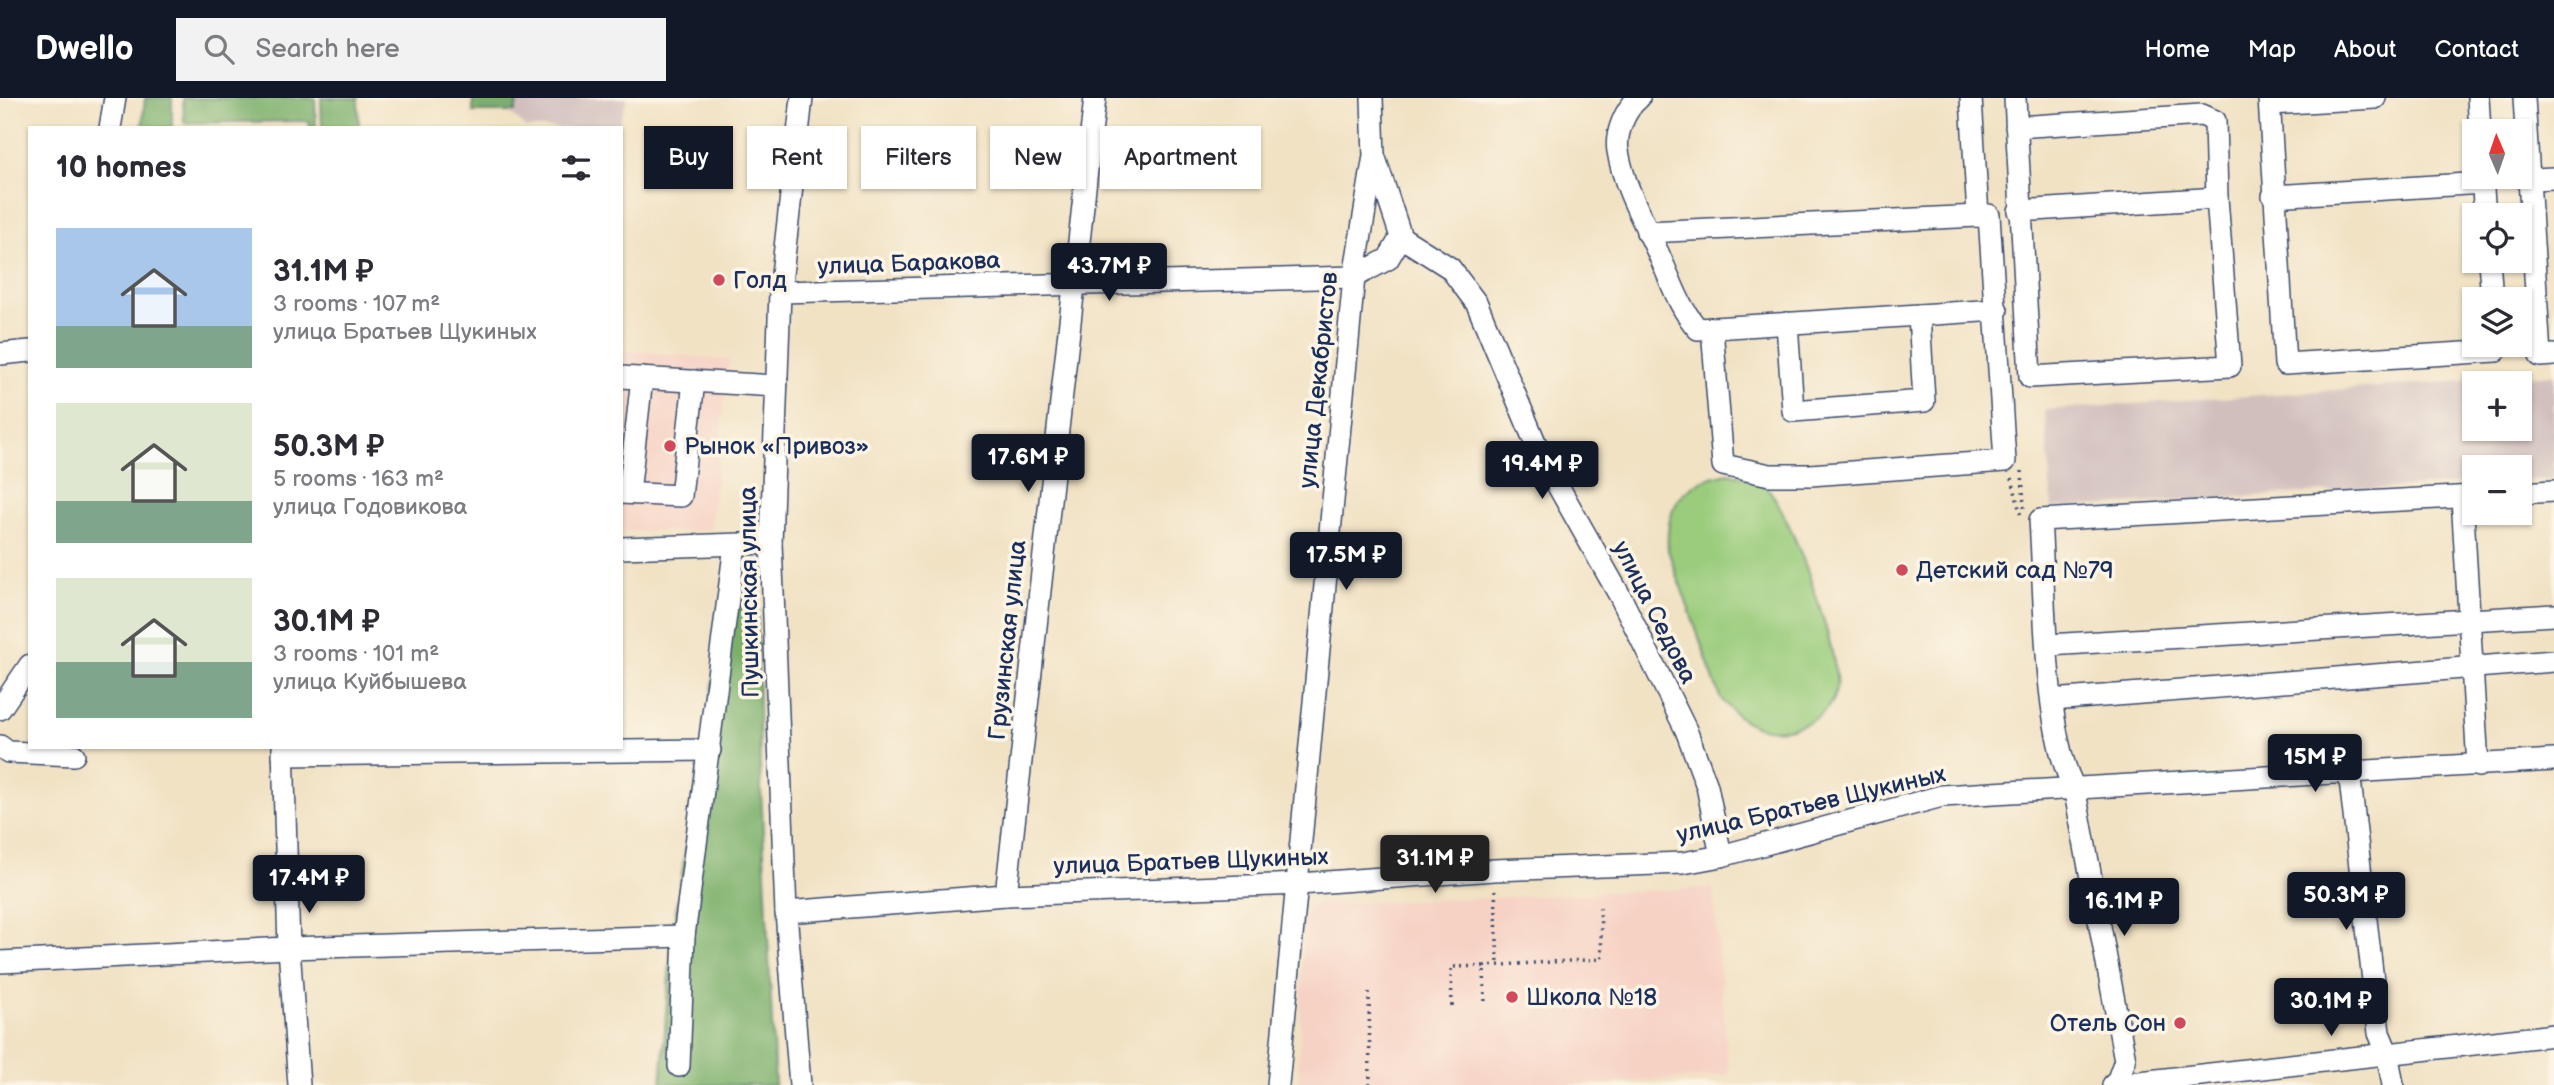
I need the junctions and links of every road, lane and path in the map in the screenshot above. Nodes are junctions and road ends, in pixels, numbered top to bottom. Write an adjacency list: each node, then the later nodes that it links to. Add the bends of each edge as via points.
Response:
1 (116, 98): 14 (street)
2 (802, 98): 29 (street, Пушкинская улица)
3 (1095, 98): 28 (street, Грузинская улица)
4 (1372, 98): 16 (street, улица Декабристов)
5 (1639, 98): 25 (street, via 1631,104 1617,150)
6 (1971, 98): 24 (street)
7 (2015, 98): 15 (street)
8 (2375, 98): 11 (street)
9 (2478, 98): 12 (street)
10 (2524, 98): 13 (street)
11 (2269, 101): 21 (street)
12 (2479, 119)
13 (2526, 119)
14 (110, 126)
15 (2016, 127): 22 (street, via 2210,116 2218,128); 23 (street)
16 (1374, 156): 26 (street); 27 (street, улица Декабристов)
17 (2554, 178): 18 (street)
18 (2532, 180)
19 (2462, 182): 21 (street)
20 (2531, 189): 37 (street)
21 (2273, 196): 35 (street, via 2285,364)
22 (2217, 198): 23 (street); 23 (street, via 2230,366 2030,377)
23 (2019, 211)
24 (1978, 216): 25 (street); 30 (street, via 1989,215)
25 (1647, 232): 33 (street, via 1684,313 1698,329)
26 (1401, 237): 27 (street, улица Баракова, via 1388,259); 67 (street, улица Седова, via 1450,268 1477,304 1540,454 1620,596 1686,730 1707,786)
27 (1354, 276): 28 (street, улица Баракова); 69 (street, улица Декабристов)
28 (1072, 283): 29 (street, улица Баракова); 70 (street, Грузинская улица)
29 (780, 292): 40 (street, Пушкинская улица)
30 (1997, 310): 31 (street); 41 (street)
31 (1919, 315): 32 (street); 32 (street, via 1924,401 1793,411)
32 (1787, 323): 33 (street)
33 (1712, 327): 41 (street, via 1723,465 1770,475 1810,475)
34 (28, 351): 36 (street)
35 (2462, 353)
36 (0, 354)
37 (2547, 356)
38 (632, 377): 39 (street); 44 (street)
39 (694, 381): 40 (street); 44 (street, via 681,496)
40 (775, 386): 48 (street, Пушкинская улица)
41 (2005, 461): 47 (path, via 2020,516)
42 (2554, 491): 43 (street)
43 (2532, 492)
44 (625, 493)
45 (2462, 496): 47 (street, via 2040,520)
46 (2468, 525): 52 (street)
47 (2041, 528): 53 (street)
48 (771, 543): 49 (street); 72 (street, Пушкинская улица)
49 (735, 545): 50 (street); 60 (street)
50 (623, 548)
51 (2554, 615): 52 (street)
52 (2468, 620): 53 (street); 55 (street)
53 (2048, 645): 57 (street)
54 (2554, 661): 55 (street)
55 (2473, 666): 57 (street); 64 (street)
56 (28, 668): 58 (street)
57 (2052, 700): 66 (street, via 2063,768)
58 (0, 709)
59 (0, 746): 62 (street, via 8,752)
60 (710, 750): 61 (street); 73 (street)
61 (283, 751): 74 (street)
62 (74, 755)
63 (2554, 760): 64 (street, улица Братьев Щукиных)
64 (2478, 766): 65 (street, улица Братьев Щукиных)
65 (2349, 771): 66 (street, улица Братьев Щукиных); 82 (street, via 2379,1033)
66 (2074, 787): 67 (street, улица Братьев Щукиных, via 1942,796); 88 (street, via 2125,1060)
67 (1721, 856): 68 (street, улица Братьев Щукиных, via 1683,863)
68 (1494, 870): 69 (street, улица Братьев Щукиных); 76 (path)
69 (1299, 884): 70 (street, улица Братьев Щукиных); 86 (street, улица Декабристов)
70 (1006, 895): 72 (street, улица Братьев Щукиных)
71 (1600, 905): 76 (path, via 1602,960)
72 (786, 912): 85 (street, Пушкинская улица)
73 (684, 936): 74 (street); 83 (street)
74 (289, 948): 75 (street); 84 (street)
75 (0, 962)
76 (1498, 965): 77 (path)
77 (1484, 966): 79 (path); 80 (path, via 1451,967)
78 (1369, 992): 87 (path)
79 (1485, 1004)
80 (1452, 1006)
81 (2554, 1035): 82 (street)
82 (2388, 1052): 88 (street); 89 (street)
83 (679, 1066)
84 (299, 1085)
85 (800, 1085)
86 (1278, 1085)
87 (1370, 1085)
88 (2115, 1085)
89 (2393, 1085)

